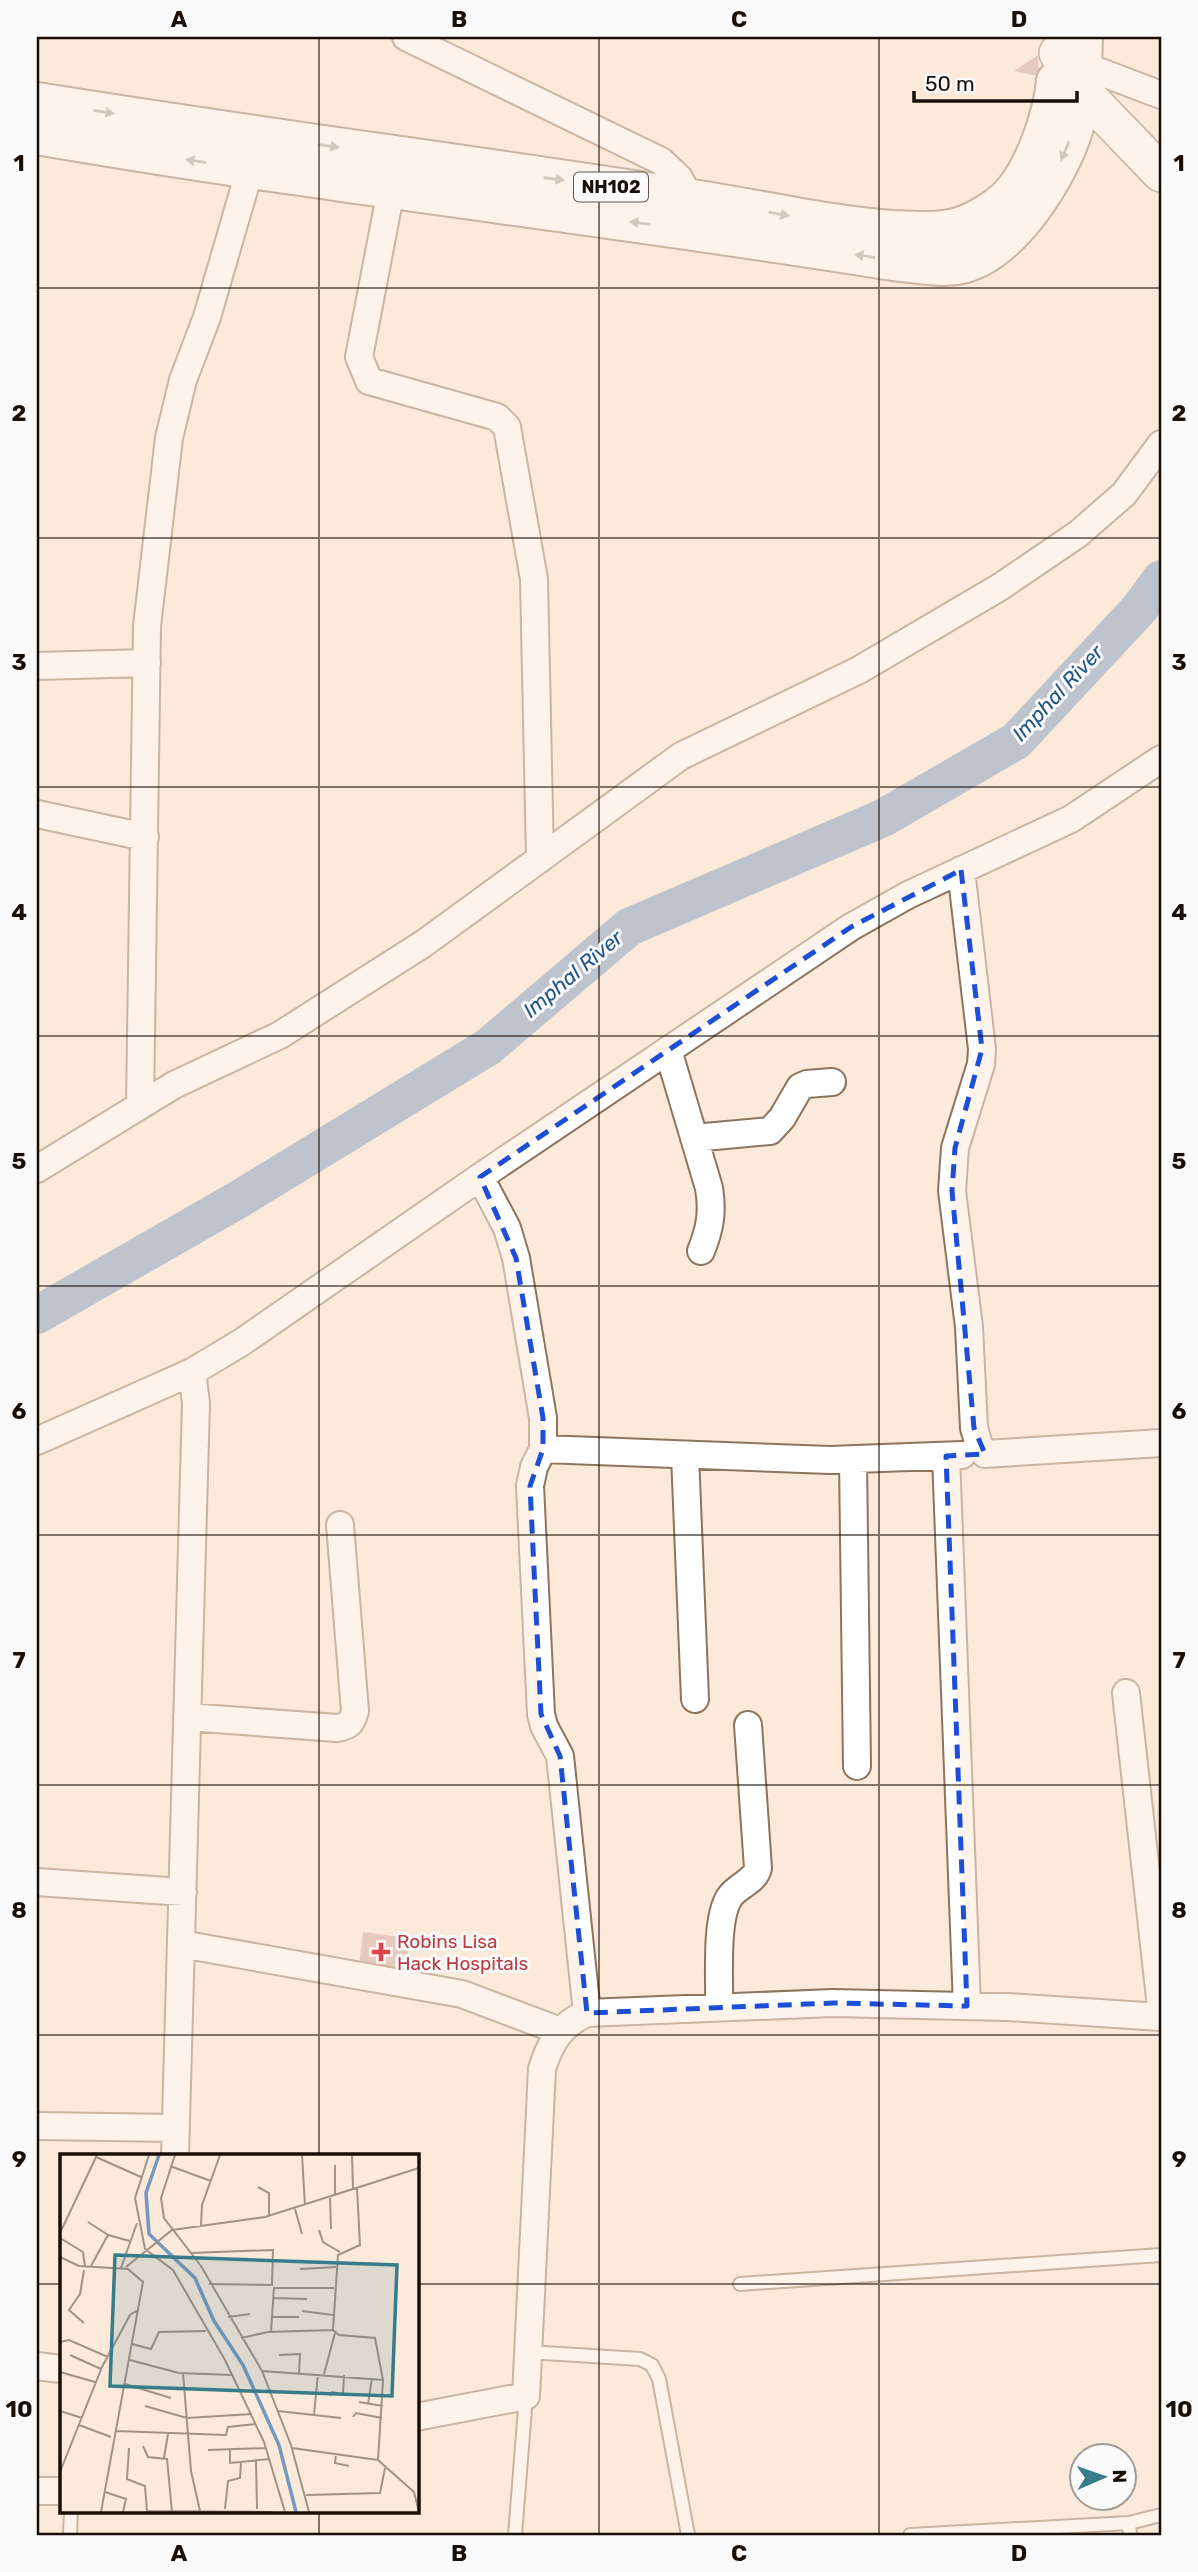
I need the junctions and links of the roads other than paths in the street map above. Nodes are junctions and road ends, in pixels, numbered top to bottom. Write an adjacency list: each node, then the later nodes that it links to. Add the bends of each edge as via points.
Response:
1 (406, 37): 9 (street, via 661,161 678,178)
2 (1073, 56): 3 (street); 7 (street); 9 (highway, NH102, via 1068,144 1053,176 1017,225 978,258 957,265 932,265)
3 (1161, 95)
4 (37, 102): 9 (highway, NH102, one-way to 9)
5 (37, 135): 6 (highway, NH102, one-way to 5)
6 (250, 169): 8 (highway, NH102); 11 (street, via 169,438 147,626)
7 (1161, 173)
8 (391, 190): 9 (highway, NH102, one-way to 8); 16 (street, via 359,357 369,381 497,417 507,427 534,579)
9 (697, 215)
10 (1161, 444): 16 (street, via 1124,494 1078,534 1000,587 859,670 681,756)
11 (147, 663): 12 (street); 15 (street)
12 (37, 666)
13 (1161, 759): 17 (street, via 1071,819)
14 (37, 814): 15 (street)
15 (145, 837): 20 (street)
16 (540, 859): 20 (street, via 422,944 280,1035)
17 (961, 870): 18 (street, via 851,927); 29 (street, via 982,1049 955,1148 952,1191 974,1429)
18 (668, 1050): 21 (street); 23 (street)
19 (832, 1082): 21 (street, via 800,1087 770,1131)
20 (140, 1106): 22 (street)
21 (694, 1138): 24 (street, via 712,1209)
22 (37, 1169)
23 (480, 1177): 25 (street); 28 (street, via 507,1228 516,1258 543,1418)
24 (701, 1251)
25 (192, 1373): 26 (street); 36 (street, via 196,1403)
26 (37, 1441)
27 (1161, 1443): 29 (street)
28 (543, 1449): 30 (street); 45 (street, via 530,1486 541,1714 560,1756)
29 (985, 1454): 31 (street)
30 (685, 1455): 32 (street); 35 (street)
31 (946, 1456): 32 (street); 42 (street)
32 (853, 1460): 38 (street)
33 (340, 1525): 36 (street, via 353,1720 337,1728)
34 (1126, 1693): 44 (street)
35 (695, 1699)
36 (187, 1717): 40 (street)
37 (748, 1725): 43 (street, via 758,1868 729,1898 723,1914)
38 (857, 1766)
39 (37, 1882): 40 (street)
40 (183, 1892): 41 (street)
41 (181, 1944): 47 (street, via 463,1994); 49 (street)
42 (967, 2006): 43 (street, via 833,2003); 46 (street)
43 (719, 2007): 45 (street)
44 (1161, 2007)
45 (587, 2013): 47 (street)
46 (1161, 2017)
47 (560, 2031): 53 (street, via 549,2048 540,2088)
48 (37, 2126): 49 (street)
49 (176, 2128): 50 (street)
50 (175, 2154)
51 (1161, 2255): 52 (lane)
52 (740, 2284)
53 (528, 2352): 56 (street); 65 (lane, via 640,2359 652,2365 659,2379)
54 (37, 2366): 55 (street)
55 (60, 2369)
56 (526, 2396): 57 (street); 64 (lane)
57 (418, 2417)
58 (37, 2491): 59 (street)
59 (60, 2491)
60 (71, 2512): 63 (lane)
61 (1161, 2515): 62 (lane)
62 (1130, 2529): 66 (lane)
63 (70, 2535)
64 (515, 2535)
65 (688, 2535)
66 (910, 2535)

